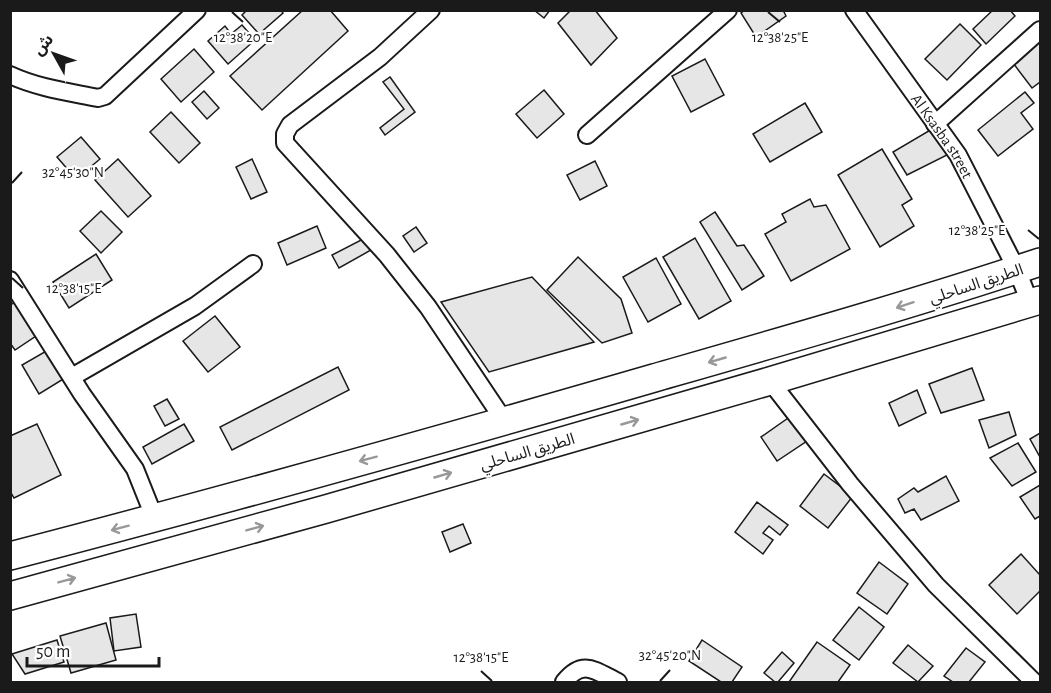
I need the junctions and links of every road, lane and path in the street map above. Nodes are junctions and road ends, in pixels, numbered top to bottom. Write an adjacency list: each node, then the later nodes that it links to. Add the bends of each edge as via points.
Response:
1 (197, 10): 6 (street, via 105,96 98,98 48,87)
2 (431, 10): 15 (street, via 380,57 290,125 285,142 387,255 428,307)
3 (728, 10): 8 (street)
4 (854, 10): 7 (street, Al Ksasba street)
5 (1041, 30): 7 (street)
6 (10, 75)
7 (935, 124): 10 (street, Al Ksasba street)
8 (587, 135)
9 (254, 264): 13 (street, via 195,306)
10 (1029, 266): 12 (street, Al Ksasba street); 15 (highway, الطريق الساحلي, one-way to 15)
11 (10, 280): 13 (street)
12 (1036, 302): 14 (highway, الطريق الساحلي)
13 (72, 377): 16 (street, via 135,469)
14 (770, 381): 18 (highway, الطريق الساحلي, one-way to 14); 21 (street, via 850,484 929,576)
15 (505, 422): 16 (highway, الطريق الساحلي, one-way to 16)
16 (155, 519): 17 (highway, الطريق الساحلي, one-way to 17)
17 (10, 556)
18 (10, 596)
19 (564, 682): 20 (street, via 576,669 586,668)
20 (618, 682)
21 (1034, 682)

